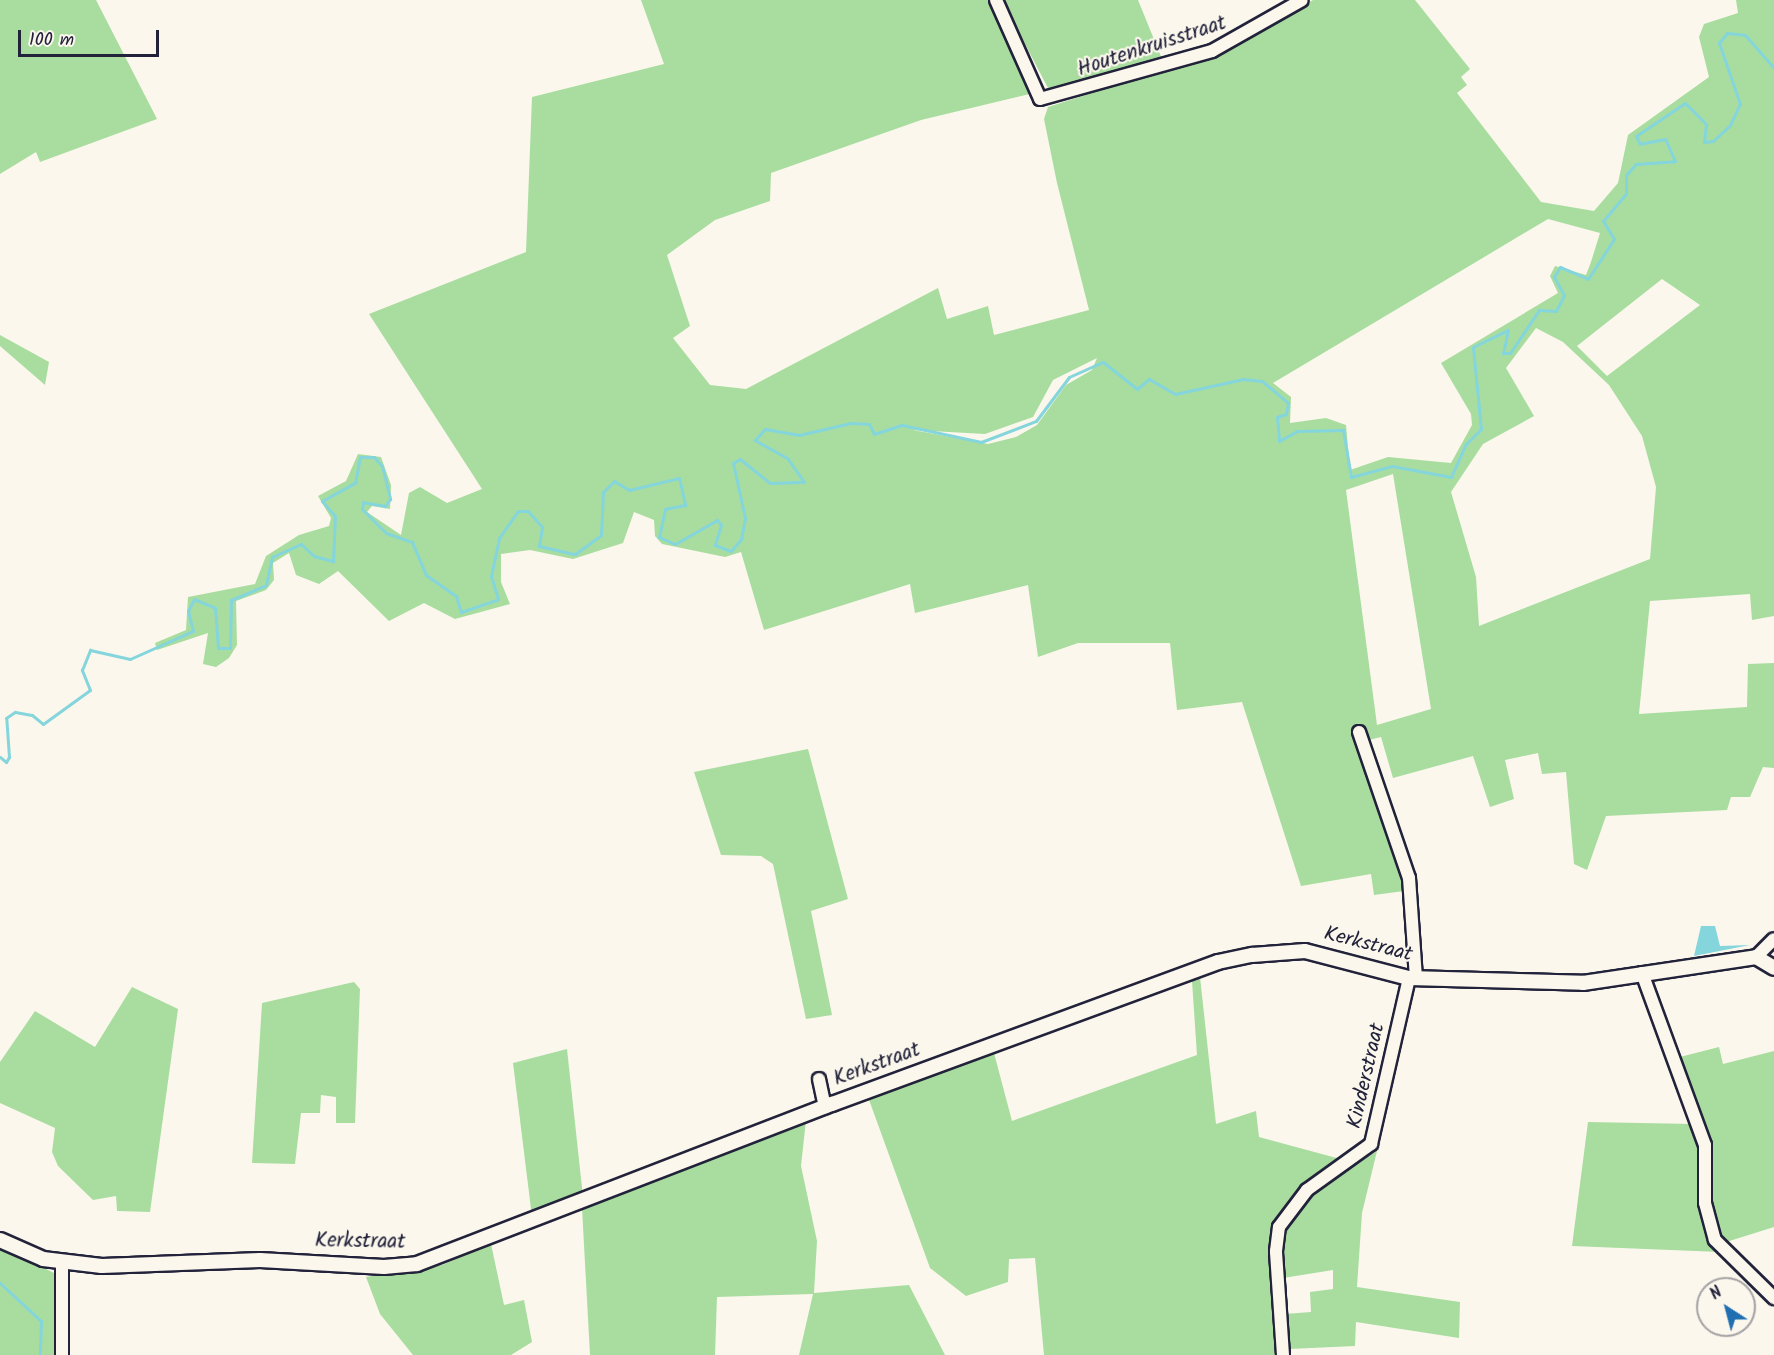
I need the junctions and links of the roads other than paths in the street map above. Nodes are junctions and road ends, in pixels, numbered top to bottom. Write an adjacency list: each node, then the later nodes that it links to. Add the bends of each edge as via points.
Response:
1 (996, 0): 2 (street, Houtenkruisstraat, via 1040,99 1212,51)
2 (1302, 0)
3 (1359, 732): 8 (street, Kinderstraat, via 1409,878)
4 (1774, 939): 5 (street)
5 (1756, 957): 6 (street); 7 (street, Kerkstraat)
6 (1774, 968)
7 (1642, 974): 8 (street, Kerkstraat, via 1583,983); 13 (street, via 1705,1145 1705,1203 1715,1240)
8 (1412, 978): 10 (street, Kerkstraat, via 1305,951 1218,962); 15 (street, Kinderstraat, via 1371,1144 1307,1190 1279,1227 1276,1251)
9 (819, 1079): 10 (street)
10 (825, 1107): 12 (street, Kerkstraat, via 417,1264)
11 (0, 1240): 12 (street, Kerkstraat)
12 (62, 1263): 14 (street)
13 (1774, 1298)
14 (62, 1355)
15 (1283, 1355)

